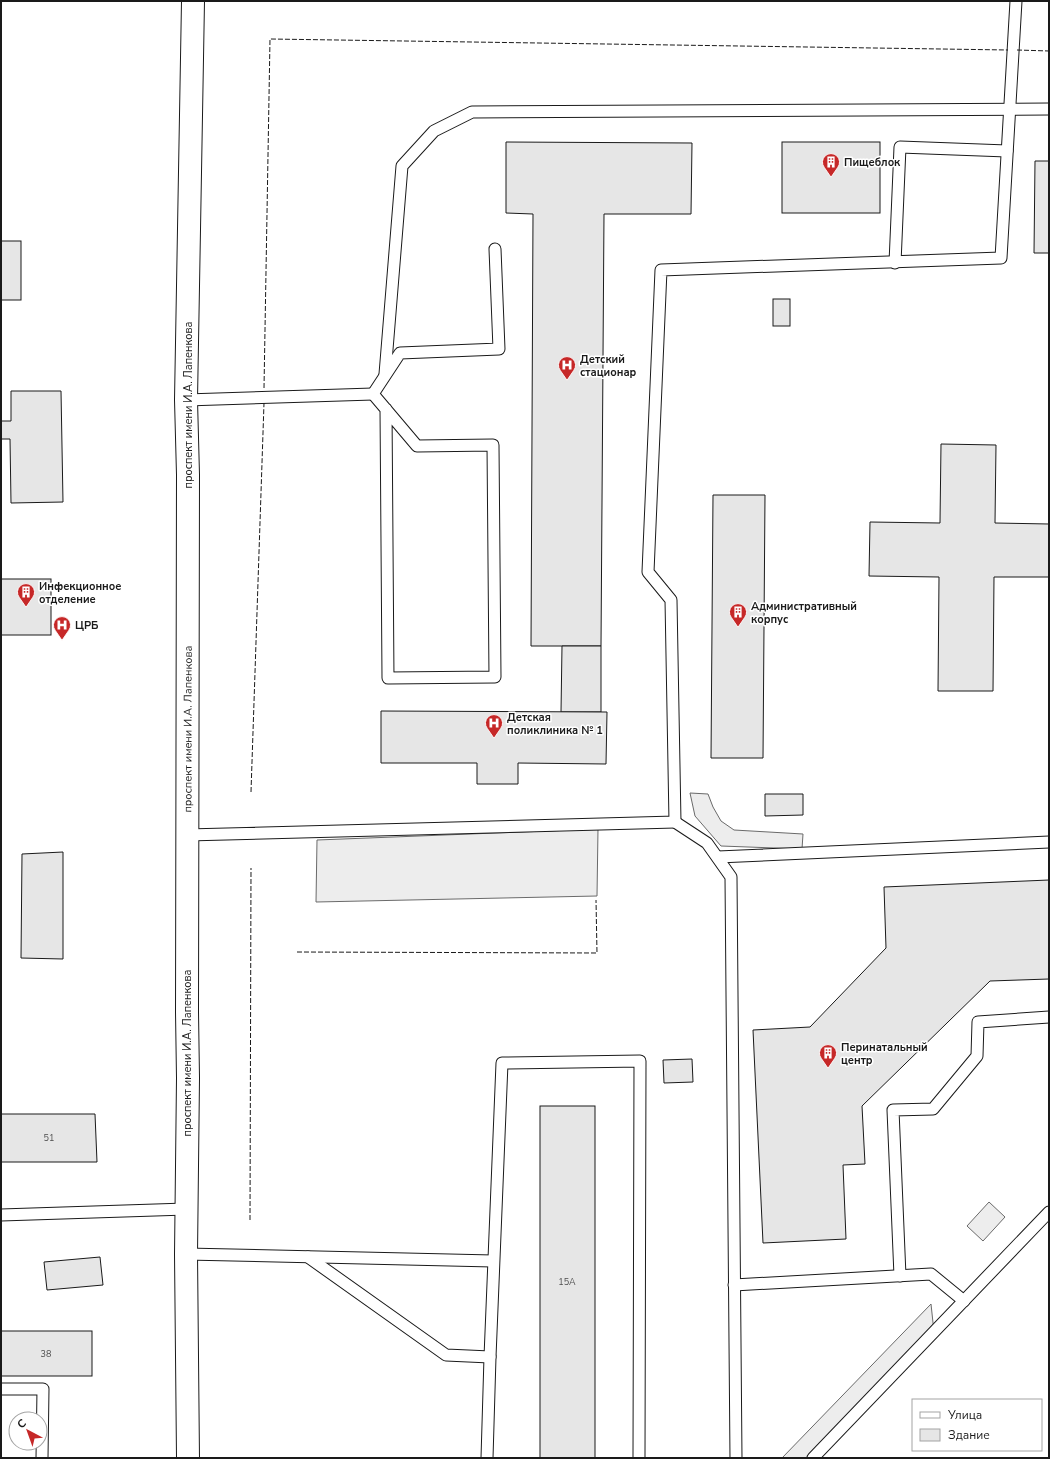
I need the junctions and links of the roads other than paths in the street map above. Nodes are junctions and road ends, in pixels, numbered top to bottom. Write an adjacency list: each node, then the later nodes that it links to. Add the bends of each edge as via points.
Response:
1 (193, 1): 10 (main road, проспект имени И.А. Лапенкова)
2 (1016, 1): 4 (lane)
3 (1049, 109): 4 (lane)
4 (1010, 110): 5 (lane); 8 (lane, via 472,112 434,131 402,166)
5 (1007, 151): 7 (lane, via 1001,258); 7 (lane, via 900,147)
6 (495, 249): 8 (lane, via 499,349 400,353)
7 (895, 263): 12 (lane, via 661,270 648,572 671,600)
8 (385, 376): 9 (lane)
9 (373, 394): 10 (lane); 11 (lane)
10 (186, 400): 13 (main road, проспект имени И.А. Лапенкова)
11 (386, 409): 11 (lane, via 388,678 495,677 493,445 417,446)
12 (675, 822): 13 (lane); 15 (lane, via 707,843)
13 (187, 835): 17 (main road, проспект имени И.А. Лапенкова)
14 (1049, 842): 15 (lane)
15 (718, 857): 24 (lane, via 731,877)
16 (1049, 1016): 23 (lane, via 978,1022 977,1056 933,1109 893,1110)
17 (186, 1209): 19 (lane); 20 (main road, проспект имени И.А. Лапенкова)
18 (1049, 1212): 25 (lane)
19 (1, 1215)
20 (186, 1254): 21 (lane); 29 (main road, проспект имени И.А. Лапенкова)
21 (308, 1257): 22 (lane); 26 (lane, via 446,1355)
22 (493, 1261): 26 (lane); 31 (lane, via 502,1063 640,1061)
23 (900, 1276): 24 (lane); 25 (lane, via 931,1274)
24 (734, 1284): 32 (lane)
25 (964, 1301): 33 (lane)
26 (490, 1358): 30 (lane)
27 (1, 1389): 28 (lane, via 43,1389)
28 (42, 1458)
29 (188, 1458)
30 (487, 1458)
31 (638, 1458)
32 (736, 1458)
33 (813, 1458)

